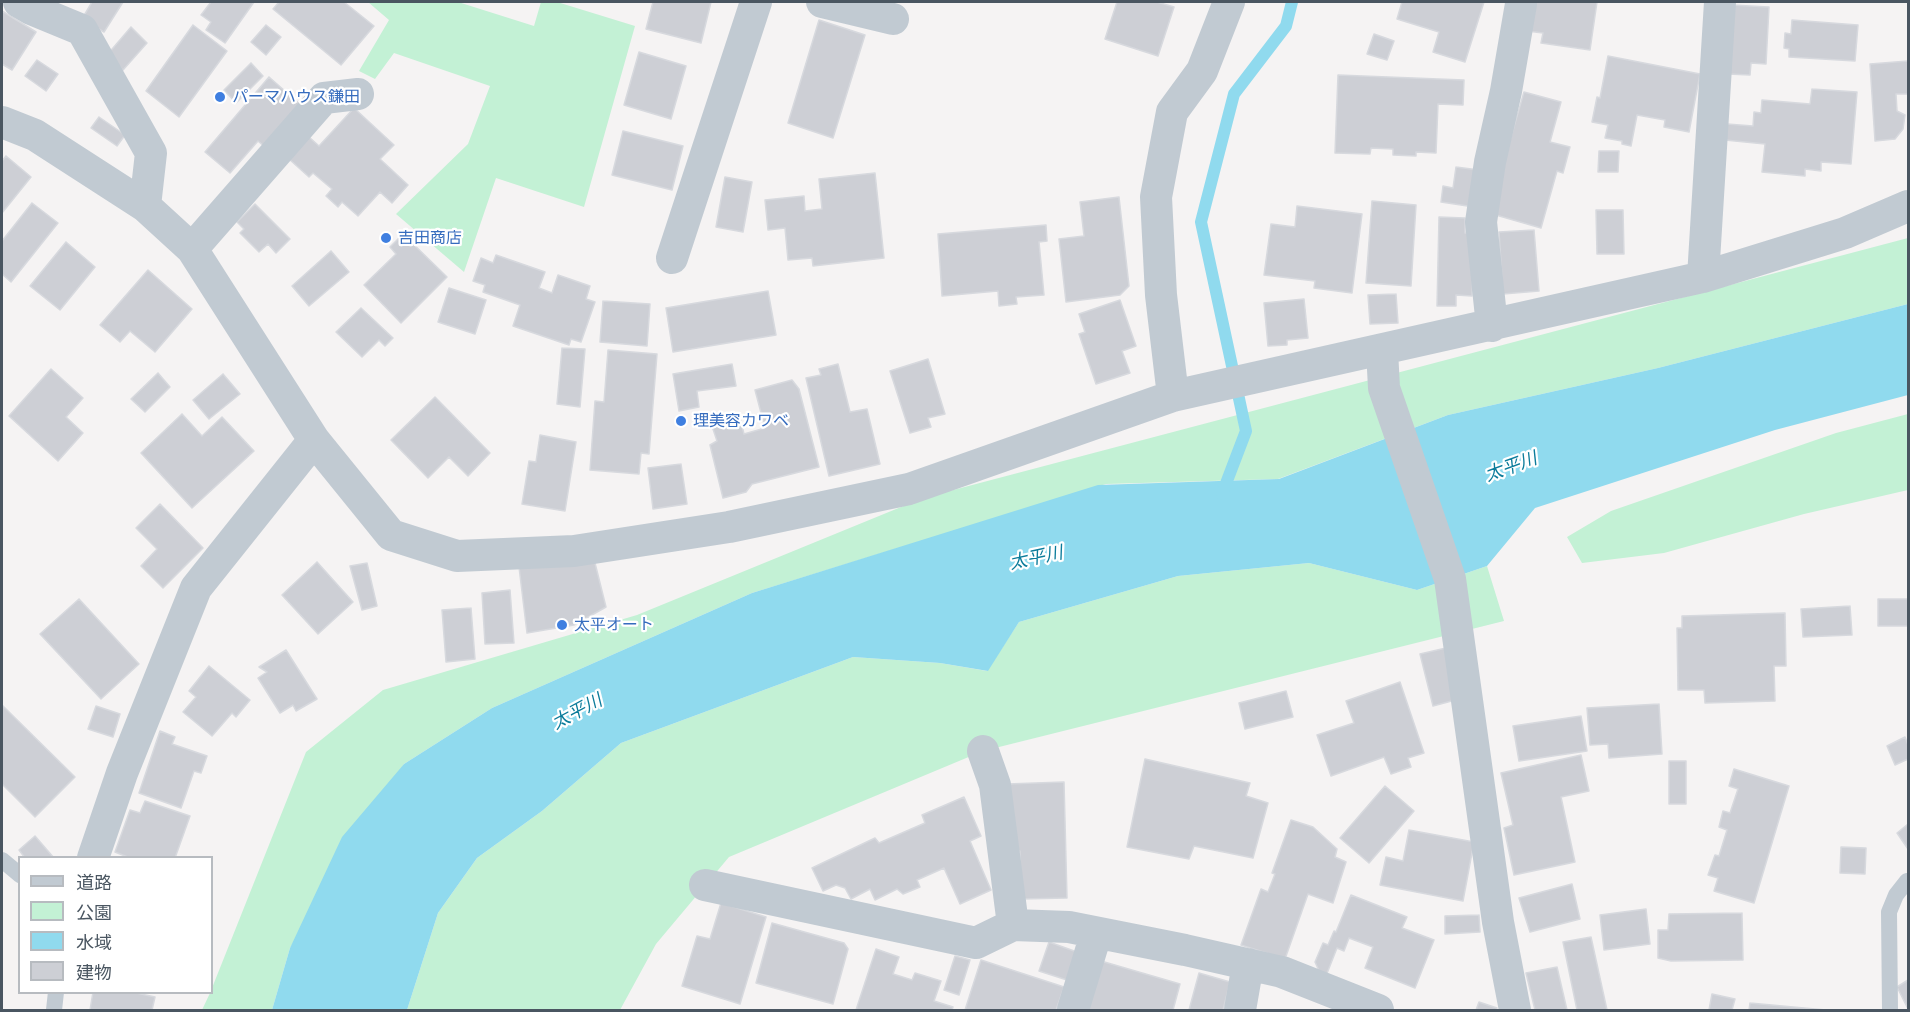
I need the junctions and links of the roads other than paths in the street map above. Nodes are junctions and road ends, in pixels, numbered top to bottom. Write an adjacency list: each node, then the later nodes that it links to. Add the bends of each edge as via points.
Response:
1 (18, 2): 10 (street, via 82,30 151,153)
2 (756, 2): 13 (street)
3 (822, 2): 7 (street)
4 (1228, 2): 17 (street, via 1202,71 1172,112 1156,197 1161,295)
5 (1720, 2): 14 (street)
6 (1521, 4): 15 (street, via 1481,222)
7 (893, 19)
8 (357, 94): 12 (street, via 324,98)
9 (2, 122): 10 (street, via 35,135)
10 (145, 206): 12 (street)
11 (1908, 206): 14 (street, via 1845,233)
12 (192, 249): 18 (street)
13 (672, 258)
14 (1703, 277): 15 (street)
15 (1492, 326): 16 (street)
16 (1382, 350): 17 (street); 33 (street, via 1384,388 1450,579 1498,922)
17 (1173, 396): 18 (street, via 909,489 729,527 574,551 457,556 391,535)
18 (314, 440): 20 (street, via 196,588)
19 (983, 751): 25 (street, via 994,785)
20 (94, 856)
21 (2, 860): 22 (lane)
22 (18, 872)
23 (1907, 881): 34 (lane, via 1889,912)
24 (705, 885): 25 (street, via 976,943)
25 (1013, 925): 26 (street, via 1069,927)
26 (1096, 934): 27 (street); 30 (street)
27 (1248, 964): 31 (street); 32 (street, via 1282,972)
28 (56, 994): 29 (lane)
29 (54, 1011)
30 (1073, 1011)
31 (1240, 1011)
32 (1378, 1011)
33 (1515, 1011)
34 (1890, 1011)

